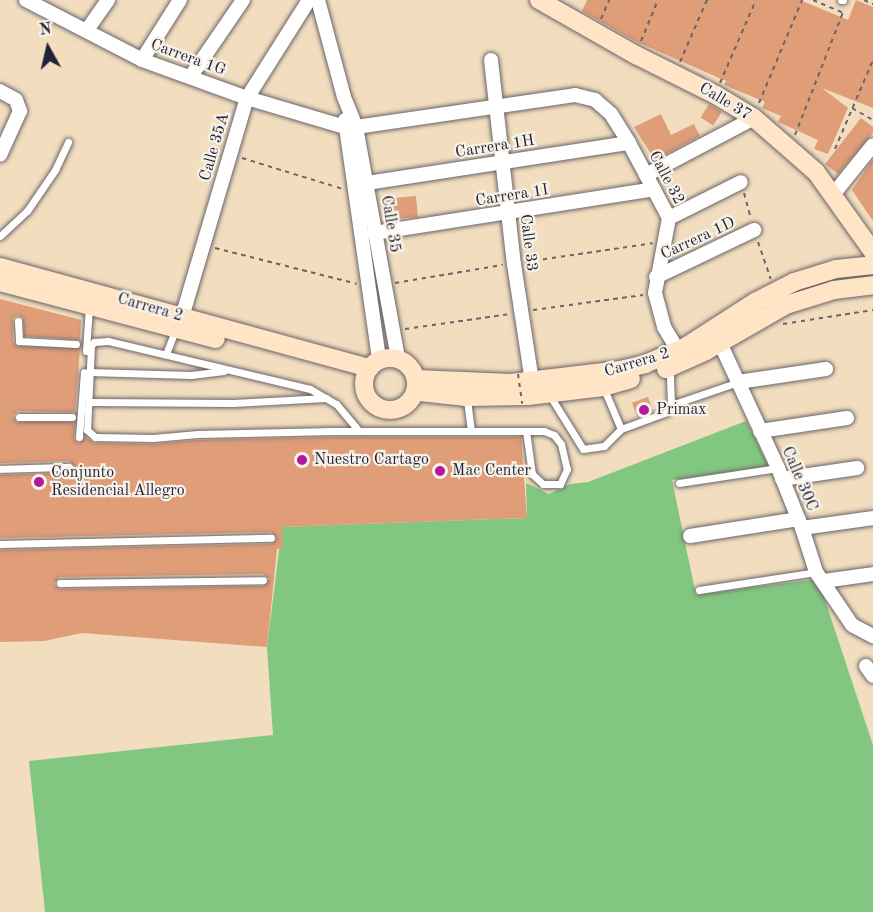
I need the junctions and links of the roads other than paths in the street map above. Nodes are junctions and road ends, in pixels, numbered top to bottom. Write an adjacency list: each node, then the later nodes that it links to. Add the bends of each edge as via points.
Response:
1 (26, 0): 8 (street, Carrera 1G)
2 (108, 0): 8 (street)
3 (180, 0): 9 (street)
4 (243, 0): 11 (street)
5 (309, 0): 13 (street, Calle 35A)
6 (318, 0): 16 (street, Calle 35)
7 (539, 0): 15 (main road, Calle 37, via 636,55)
8 (87, 30): 9 (street, Carrera 1G)
9 (142, 60): 11 (street, Carrera 1G)
10 (491, 60): 14 (street, Calle 33)
11 (191, 76): 13 (street, Carrera 1G)
12 (0, 91): 20 (street, via 16,100 20,111)
13 (247, 98): 16 (street, Carrera 1G); 40 (street, Calle 35A)
14 (498, 108): 16 (street); 18 (street, Calle 32, via 575,95 595,100 610,114); 21 (street, Calle 33)
15 (755, 113): 22 (street); 26 (main road, Calle 37, via 816,172)
16 (351, 127): 24 (street, Calle 35); 45 (street, Calle 35, via 354,192)
17 (68, 142): 31 (lane, via 55,170 27,211)
18 (629, 143): 21 (street, Carrera 1H); 22 (street, Calle 32)
19 (873, 145): 26 (street)
20 (0, 155)
21 (501, 163): 24 (street, Carrera 1H); 27 (street, Calle 33)
22 (646, 175): 25 (street, Calle 32)
23 (741, 182): 28 (street)
24 (367, 183): 30 (street, Calle 35)
25 (654, 189): 27 (street, Carrera 1I); 28 (street, Calle 32)
26 (832, 196): 32 (main road, Calle 37)
27 (508, 214): 30 (street, Carrera 1I); 50 (street, Calle 33)
28 (669, 218): 35 (street, Calle 32)
29 (754, 230): 35 (street, Carrera 1D)
30 (374, 233): 45 (street, Calle 35)
31 (0, 236)
32 (871, 245)
33 (873, 265): 43 (main road, Carrera 2, via 836,269 794,282)
34 (0, 267): 40 (main road, Carrera 2)
35 (656, 277): 43 (street, Calle 32, via 658,308)
36 (0, 282): 38 (main road, Carrera 2)
37 (873, 285): 41 (main road, Carrera 2, via 834,290 786,305)
38 (89, 306): 40 (main road, Carrera 2); 67 (lane)
39 (18, 321): 42 (lane, via 19,341)
40 (178, 323): 44 (lane); 45 (main road, Carrera 2)
41 (720, 343): 46 (main road, Carrera 2); 51 (street, Calle 30C)
42 (76, 344)
43 (678, 350): 50 (main road, Carrera 2, via 620,370)
44 (166, 354): 48 (lane); 49 (lane, via 99,341 91,346)
45 (378, 366): 52 (main road, via 410,366); 52 (main road, via 365,392 382,409 399,409 412,399)
46 (669, 368): 53 (main road, Carrera 2); 58 (lane)
47 (826, 369): 51 (street)
48 (230, 371): 49 (lane, via 191,375); 56 (lane, via 296,385)
49 (88, 372): 57 (lane)
50 (527, 378): 52 (main road, Carrera 2, via 489,384)
51 (738, 382): 58 (lane); 66 (street, Calle 30C)
52 (416, 386): 55 (main road, Carrera 2)
53 (603, 387): 54 (main road, Carrera 2); 62 (lane)
54 (548, 394): 55 (main road, Carrera 2); 62 (lane, via 583,449 604,446)
55 (466, 397): 64 (lane)
56 (329, 398): 57 (lane, via 233,404); 63 (lane)
57 (89, 402): 63 (lane, via 87,430 95,437)
58 (672, 405): 62 (lane, via 660,416)
59 (19, 417): 60 (lane)
60 (72, 417)
61 (847, 418): 66 (street)
62 (621, 429)
63 (359, 431): 64 (lane)
64 (471, 431): 65 (lane)
65 (526, 431): 65 (lane, via 550,433 558,439 567,469 560,484 543,484 532,474)
66 (760, 431): 71 (street, Calle 30C)
67 (79, 437)
68 (69, 467): 70 (lane)
69 (857, 468): 71 (street)
70 (0, 469)
71 (780, 474): 72 (lane); 74 (street, Calle 30C)
72 (679, 483)
73 (873, 518): 74 (street)
74 (801, 524): 75 (street); 79 (street, Calle 30C)
75 (690, 536)
76 (271, 538): 77 (lane)
77 (0, 544)
78 (873, 574): 79 (street)
79 (820, 577): 82 (lane); 83 (street, Calle 30C, via 852,626)
80 (263, 580): 81 (lane)
81 (60, 583)
82 (699, 590)
83 (873, 636)

